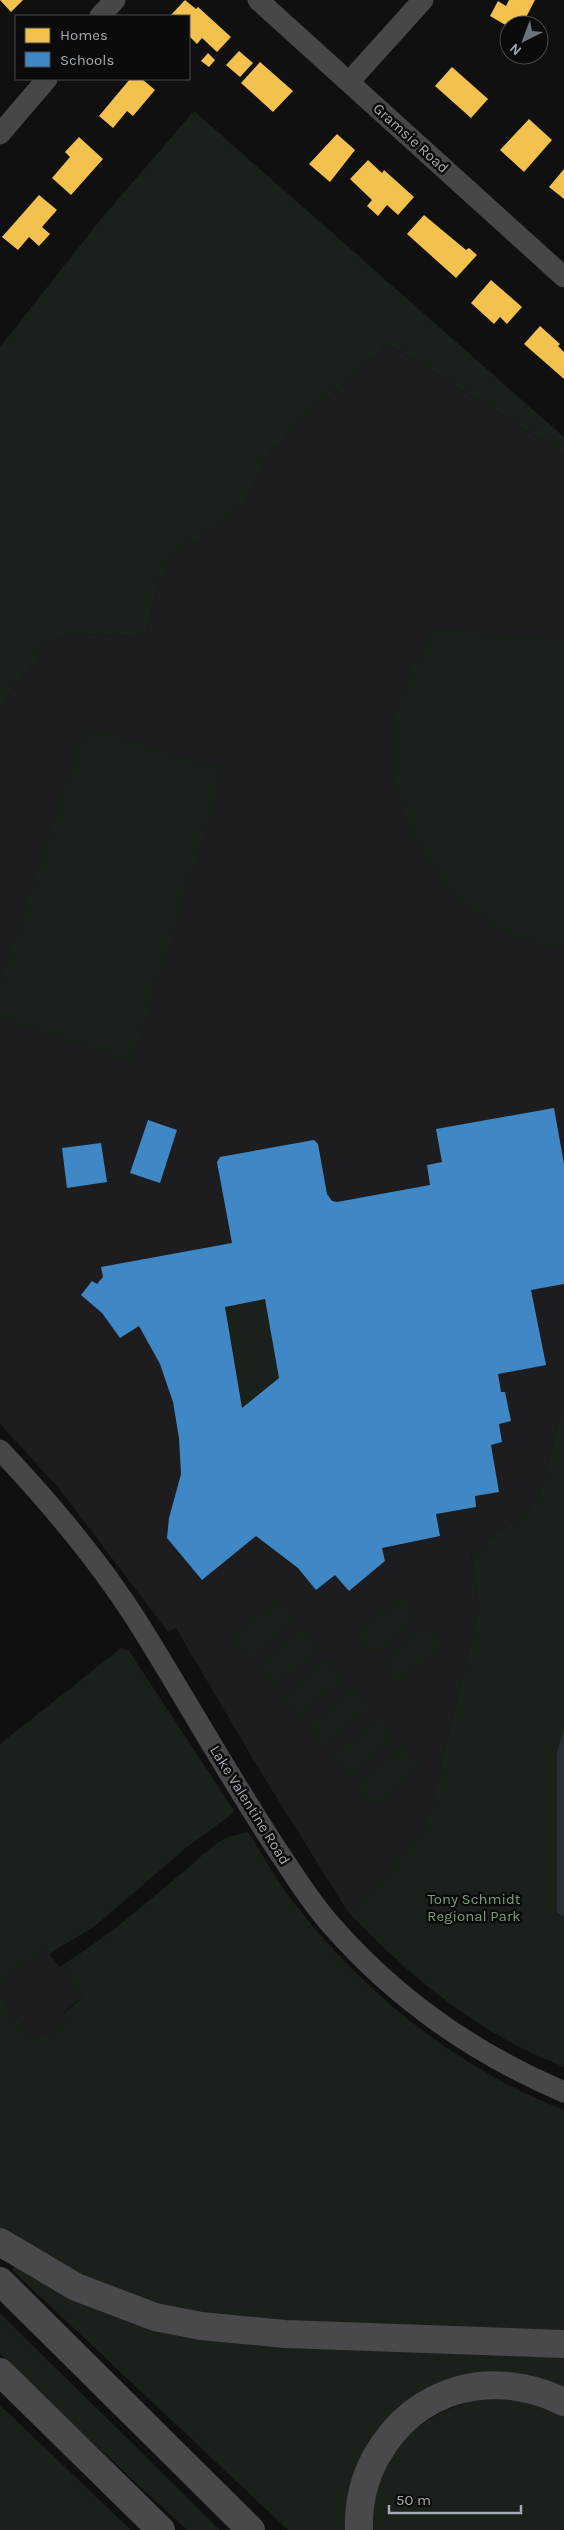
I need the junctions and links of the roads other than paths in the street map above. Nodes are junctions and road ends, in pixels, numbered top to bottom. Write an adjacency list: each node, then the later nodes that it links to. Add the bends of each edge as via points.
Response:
1 (115, 0): 4 (street)
2 (258, 0): 6 (street, Gramsie Road)
3 (423, 0): 6 (street)
4 (101, 15)
5 (46, 80): 7 (street)
6 (350, 82): 8 (street, Gramsie Road)
7 (0, 134)
8 (564, 277)
9 (0, 1450): 10 (street, Lake Valentine Road, via 53,1508 128,1607 252,1812 330,1924 380,1976 430,2017 505,2064)
10 (564, 2092)
11 (0, 2242): 13 (highway, via 76,2287 147,2314 201,2326 285,2334)
12 (0, 2282): 17 (highway)
13 (564, 2344)
14 (0, 2372): 16 (highway)
15 (564, 2402): 18 (highway, via 530,2388 488,2385 456,2391 423,2406 396,2429 374,2462 360,2500)
16 (161, 2530)
17 (251, 2530)
18 (359, 2530)

